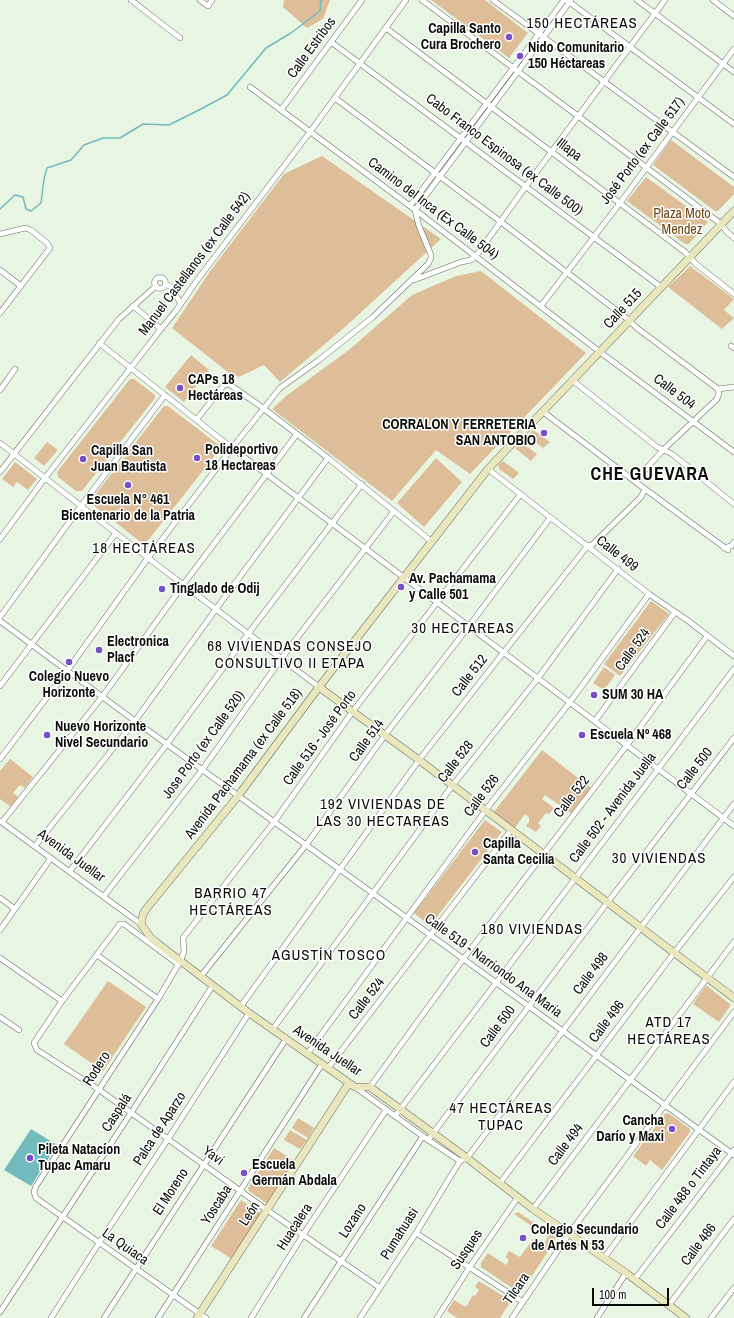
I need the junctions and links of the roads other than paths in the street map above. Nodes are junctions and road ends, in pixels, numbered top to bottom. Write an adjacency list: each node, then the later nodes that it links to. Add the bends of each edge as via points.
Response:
1 (131, 0): 17 (street)
2 (200, 0): 3 (street, via 208,6)
3 (212, 0)
4 (362, 0): 18 (street, Calle Estribos)
5 (406, 0): 14 (street, Manuel Castellanos (ex Calle 542))
6 (422, 0): 23 (street)
7 (493, 0): 15 (street)
8 (637, 0): 12 (street)
9 (665, 0): 12 (street)
10 (713, 0): 13 (street)
11 (568, 1): 15 (street); 16 (street); 19 (street)
12 (655, 14): 19 (street); 22 (street)
13 (734, 16)
14 (386, 28): 21 (street, Manuel Castellanos (ex Calle 542)); 30 (street, Illapa)
15 (538, 34): 16 (street); 23 (street)
16 (544, 37): 24 (street); 26 (street)
17 (180, 38)
18 (331, 42): 21 (street, Cabo Franco Espinosa (ex Calle 500)); 32 (street, Calle Estribos)
19 (631, 47): 26 (street); 29 (street)
20 (734, 49): 22 (street, José Porto (ex Calle 517))
21 (360, 63): 28 (street, Manuel Castellanos (ex Calle 542)); 37 (street, Cabo Franco Espinosa (ex Calle 500))
22 (723, 64): 25 (street); 29 (street, José Porto (ex Calle 517))
23 (513, 68): 24 (street); 30 (street)
24 (518, 71): 31 (street); 33 (street)
25 (734, 72)
26 (604, 82): 33 (street); 36 (street)
27 (250, 87): 32 (street, Camino del Inca (Ex Calle 504))
28 (335, 98): 35 (street, Manuel Castellanos (ex Calle 542)); 41 (street)
29 (698, 98): 34 (street); 36 (street, José Porto (ex Calle 517))
30 (486, 103): 31 (street, Illapa); 37 (street)
31 (492, 107): 38 (street); 39 (street, Illapa)
32 (281, 110): 35 (street, Camino del Inca (Ex Calle 504))
33 (578, 116): 39 (street); 40 (street)
34 (734, 124)
35 (310, 132): 46 (street, Camino del Inca (Ex Calle 504)); 64 (street, Manuel Castellanos (ex Calle 542))
36 (672, 132): 40 (street, José Porto (ex Calle 517)); 43 (street)
37 (461, 138): 38 (street, Cabo Franco Espinosa (ex Calle 500)); 41 (street)
38 (466, 142): 42 (street); 44 (street, Cabo Franco Espinosa (ex Calle 500))
39 (552, 152): 44 (street); 45 (street, Illapa)
40 (646, 168): 45 (street, José Porto (ex Calle 517)); 50 (street)
41 (435, 173): 42 (street); 46 (street)
42 (440, 176): 47 (street); 49 (street)
43 (734, 177)
44 (526, 186): 49 (street); 52 (street, Cabo Franco Espinosa (ex Calle 500))
45 (620, 203): 52 (street, José Porto (ex Calle 517)); 55 (street, Illapa)
46 (410, 206): 47 (street, Camino del Inca (Ex Calle 504))
47 (415, 210): 54 (street, Camino del Inca (Ex Calle 504)); 58 (street, via 431,258)
48 (734, 211): 50 (street, Calle 515)
49 (501, 222): 54 (street); 57 (street)
50 (721, 224): 53 (street); 55 (street, Calle 515)
51 (0, 234): 60 (street, via 25,228 31,230 50,248)
52 (593, 236): 57 (street, José Porto (ex Calle 517)); 62 (street, Cabo Franco Espinosa (ex Calle 500))
53 (734, 238)
54 (476, 256): 58 (street); 66 (street, Camino del Inca (Ex Calle 504))
55 (690, 257): 62 (street, Calle 515); 63 (street, Illapa)
56 (0, 270): 60 (street)
57 (567, 272): 66 (street, José Porto (ex Calle 517)); 68 (street)
58 (410, 281): 79 (street, via 373,317 280,388)
59 (166, 284): 61 (street, via 161,288); 61 (street, via 164,279 159,278 155,281); 64 (street, via 171,287)
60 (21, 286): 67 (street)
61 (156, 286): 65 (street)
62 (662, 287): 68 (street, Calle 515)
63 (734, 294)
64 (181, 304): 69 (street, Manuel Castellanos (ex Calle 542))
65 (135, 305): 69 (street); 70 (street)
66 (541, 306): 71 (street, Camino del Inca (Ex Calle 504))
67 (0, 313)
68 (630, 321): 71 (street, Calle 515); 77 (street)
69 (161, 329): 72 (street, Manuel Castellanos (ex Calle 542))
70 (99, 343): 72 (street); 88 (street)
71 (600, 352): 74 (street, Calle 515); 82 (street, Calle 504)
72 (131, 368): 78 (street); 93 (street, Manuel Castellanos (ex Calle 542))
73 (15, 369): 76 (street)
74 (572, 380): 80 (street, Calle 515); 86 (street)
75 (734, 387): 77 (street)
76 (0, 390)
77 (719, 391): 82 (street, via 716,399)
78 (165, 395): 81 (street); 100 (street)
79 (263, 408): 81 (street, via 235,387 224,384); 83 (street); 85 (street)
80 (542, 410): 90 (street, Calle 515); 94 (street)
81 (197, 419): 85 (street)
82 (693, 421): 86 (street); 87 (street, Calle 504)
83 (296, 434): 89 (street); 92 (street)
84 (0, 443): 88 (street)
85 (232, 448): 92 (street); 110 (street)
86 (663, 450): 94 (street); 99 (street, via 672,454)
87 (734, 452)
88 (14, 454): 91 (street); 93 (street)
89 (328, 458): 95 (street); 98 (street)
90 (488, 469): 97 (street, Calle 499); 106 (street, Avenida Pachamama (ex Calle 518))
91 (0, 472)
92 (267, 473): 98 (street); 113 (street)
93 (45, 478): 100 (street); 105 (street, Manuel Castellanos (ex Calle 542))
94 (635, 481): 96 (street)
95 (362, 484): 101 (street); 103 (street)
96 (645, 489): 107 (street, via 726,549); 108 (street, Calle 512, via 641,497 592,545)
97 (520, 495): 102 (street, Calle 499); 115 (street, Calle 516 - José Porto)
98 (299, 497): 103 (street); 116 (street)
99 (734, 504)
100 (82, 506): 104 (street); 118 (street)
101 (394, 511): 106 (street); 109 (street, Jose Porto (ex Calle 520))
102 (550, 518): 108 (street, Calle 499); 120 (street, Calle 514)
103 (332, 523): 109 (street); 121 (street)
104 (116, 533): 110 (street); 123 (street)
105 (0, 539)
106 (431, 541): 112 (street, Avenida Pachamama (ex Calle 518))
107 (734, 542)
108 (587, 546): 111 (street, Calle 499); 124 (street, Calle 512)
109 (366, 548): 112 (street); 126 (street, Jose Porto (ex Calle 520))
110 (148, 558): 113 (street); 128 (street)
111 (618, 569): 114 (street, Calle 499); 129 (street, Calle 528)
112 (403, 577): 115 (street); 131 (street, Avenida Pachamama (ex Calle 518))
113 (183, 585): 116 (street); 132 (street)
114 (649, 594): 117 (street, Calle 499); 133 (street, Calle 526)
115 (437, 602): 120 (street); 134 (street, Calle 516 - José Porto)
116 (216, 609): 121 (street); 135 (street)
117 (675, 612): 122 (street, Calle 499); 136 (street, Calle 524)
118 (0, 617)
119 (0, 621): 123 (street, Calle 519 - Narriondo Ana María)
120 (470, 626): 124 (street); 137 (street, Calle 514)
121 (248, 634): 126 (street); 139 (street)
122 (707, 636): 125 (street, Calle 499); 140 (street, Calle 522)
123 (32, 645): 128 (street, Calle 519 - Narriondo Ana María); 130 (street)
124 (504, 652): 129 (street); 142 (street, Calle 512)
125 (734, 656)
126 (281, 659): 131 (street); 144 (street, Jose Porto (ex Calle 520))
127 (734, 668): 143 (street, Calle 502 - Avenida Juella)
128 (67, 671): 132 (street, Calle 519 - Narriondo Ana María); 141 (street)
129 (538, 678): 133 (street); 145 (street, Calle 528)
130 (0, 686)
131 (319, 687): 134 (street); 147 (street, Avenida Pachamama (ex Calle 518))
132 (102, 697): 135 (street, Calle 519 - Narriondo Ana María); 151 (street)
133 (570, 702): 136 (street); 149 (street, Calle 526)
134 (353, 711): 137 (street); 152 (street, Calle 516 - José Porto)
135 (135, 721): 139 (street, Calle 519 - Narriondo Ana María); 156 (street)
136 (595, 721): 140 (street)
137 (385, 735): 142 (street); 155 (street, Calle 514)
138 (734, 738): 146 (street, Calle 500)
139 (167, 744): 144 (street, Calle 519 - Narriondo Ana María); 160 (street)
140 (627, 745): 143 (street); 157 (street, Calle 522)
141 (0, 760)
142 (419, 760): 145 (street); 159 (street, Calle 512)
143 (658, 768): 146 (street); 162 (street, Calle 502 - Avenida Juella)
144 (202, 770): 147 (street, Calle 519 - Narriondo Ana María); 164 (street, Jose Porto (ex Calle 520))
145 (452, 786): 149 (street); 163 (street, Calle 528)
146 (692, 793): 150 (street); 166 (street, Calle 500)
147 (238, 796): 152 (street, Calle 519 - Narriondo Ana María); 169 (street, Avenida Pachamama (ex Calle 518), via 143,914)
148 (734, 804): 150 (street, Calle 498)
149 (485, 810): 154 (street); 168 (street, Calle 526)
150 (724, 818): 153 (street); 170 (street, Calle 498)
151 (1, 822): 156 (street, Avenida Juellar)
152 (274, 822): 155 (street, Calle 519 - Narriondo Ana María); 178 (street, Calle 516 - José Porto, via 183,938 184,951)
153 (734, 826)
154 (512, 830): 157 (street); 172 (street, Calle 524)
155 (306, 845): 159 (street, Calle 519 - Narriondo Ana María); 179 (street, Calle 514)
156 (35, 846): 158 (street, Avenida Juellar)
157 (543, 854): 162 (street); 177 (street, Calle 522)
158 (51, 858): 160 (street, Avenida Juellar); 167 (street)
159 (340, 870): 163 (street, Calle 519 - Narriondo Ana María); 186 (street, Calle 512)
160 (70, 871): 164 (street, Avenida Juellar)
161 (734, 877): 174 (street, Calle 496)
162 (575, 878): 166 (street); 181 (street, Calle 502 - Avenida Juella)
163 (373, 894): 168 (street, Calle 519 - Narriondo Ana María); 192 (street, Calle 528)
164 (104, 896): 169 (street, Avenida Juellar)
165 (0, 898): 167 (street)
166 (607, 903): 170 (street); 187 (street, Calle 500)
167 (15, 909): 171 (street)
168 (407, 918): 172 (street, Calle 519 - Narriondo Ana María); 195 (street, Calle 526)
169 (141, 924): 178 (street, Avenida Juellar, via 151,938)
170 (641, 928): 174 (street); 193 (street, Calle 498)
171 (0, 930)
172 (431, 936): 177 (street, Calle 519 - Narriondo Ana María); 197 (street, Calle 524)
173 (734, 942): 180 (street, Calle 494)
174 (674, 954): 180 (street); 196 (street, Calle 496)
175 (97, 955): 178 (street, via 120,924 124,924); 184 (street); 185 (street)
176 (0, 958): 185 (street)
177 (464, 958): 181 (street, Calle 519 - Narriondo Ana María); 201 (street, Calle 522)
178 (180, 962): 179 (street, Avenida Juellar); 184 (street, Rodero)
179 (201, 976): 182 (street, Avenida Juellar)
180 (706, 978): 183 (street); 198 (street, Calle 494)
181 (496, 982): 187 (street, Calle 519 - Narriondo Ana María); 204 (street, Calle 502 - Avenida Juella)
182 (213, 985): 186 (street, Avenida Juellar); 206 (street, Caspalá)
183 (734, 998)
184 (158, 999): 202 (street, Rodero)
185 (62, 1001): 202 (street, Yavi, via 34,1043 37,1050)
186 (241, 1006): 189 (street, Avenida Juellar)
187 (529, 1006): 193 (street, Calle 519 - Narriondo Ana María); 209 (street, Calle 500)
188 (734, 1012): 203 (street, Tilcara)
189 (249, 1013): 192 (street, Avenida Juellar); 211 (street, Palca de Aparzo)
190 (0, 1017): 191 (street)
191 (19, 1030)
192 (272, 1030): 194 (street, Avenida Juellar)
193 (564, 1032): 196 (street, Calle 519 - Narriondo Ana María); 214 (street, Calle 498)
194 (286, 1039): 195 (street, Avenida Juellar); 216 (street, El Moreno)
195 (307, 1054): 197 (street, Avenida Juellar)
196 (597, 1055): 198 (street, Calle 519 - Narriondo Ana María); 217 (street, Calle 496)
197 (325, 1066): 200 (street, Avenida Juellar); 218 (street, Yoscaba)
198 (630, 1079): 203 (street, Calle 519 - Narriondo Ana María); 221 (street, Calle 494)
199 (734, 1082): 208 (street)
200 (352, 1085): 201 (street, Avenida Juellar); 205 (street); 222 (street, León)
201 (370, 1087): 204 (street, Avenida Juellar)
202 (98, 1089): 206 (street, Yavi); 219 (street, Rodero)
203 (665, 1106): 208 (street, Calle 519 - Narriondo Ana María); 226 (street, Tilcara)
204 (400, 1109): 207 (street, Calle 502 - Avenida Juella); 209 (street, Avenida Juellar)
205 (386, 1110): 207 (street); 227 (street, Huacalera)
206 (131, 1113): 211 (street, Yavi); 223 (street, Caspalá)
207 (395, 1116): 210 (street)
208 (698, 1130): 213 (street, Calle 519 - Narriondo Ana María); 229 (street)
209 (433, 1133): 212 (street, Calle 500); 214 (street, Avenida Juellar)
210 (422, 1136): 212 (street); 230 (street, Lozano)
211 (168, 1139): 216 (street, Yavi); 228 (street, Palca de Aparzo)
212 (428, 1140): 215 (street)
213 (733, 1153): 234 (street, Calle 488 o Tintaya)
214 (467, 1158): 215 (street); 217 (street, Avenida Juellar)
215 (460, 1161): 225 (street, Pumahuasi)
216 (204, 1164): 218 (street, Yavi); 232 (street, El Moreno)
217 (500, 1183): 220 (street, Avenida Juellar)
218 (240, 1191): 222 (street, Yavi); 237 (street, Yoscaba)
219 (34, 1192): 223 (street, La Quiaca, via 36,1198)
220 (518, 1197): 221 (street, Avenida Juellar); 231 (street, Susques)
221 (533, 1209): 226 (street, Avenida Juellar)
222 (267, 1210): 227 (street, Yavi); 241 (street, León)
223 (62, 1217): 228 (street, La Quiaca); 240 (street, Caspalá)
224 (734, 1219): 239 (street, Calle 486)
225 (416, 1233): 231 (street); 235 (street, Pumahuasi)
226 (569, 1234): 229 (street, Avenida Juellar); 238 (street, Tilcara)
227 (304, 1235): 230 (street, Yavi); 247 (street, Huacalera)
228 (98, 1243): 232 (street, La Quiaca); 244 (street, Palca de Aparzo)
229 (604, 1258): 233 (street, Avenida Juellar)
230 (341, 1261): 235 (street, Yavi); 248 (street, Lozano)
231 (469, 1268): 238 (street); 250 (street, Susques)
232 (136, 1269): 237 (street, La Quiaca); 245 (street, El Moreno)
233 (626, 1273): 234 (street, Avenida Juellar); 252 (street)
234 (635, 1280): 239 (street, Avenida Juellar)
235 (380, 1288): 242 (street, Pumahuasi)
236 (734, 1288): 253 (street)
237 (172, 1295): 241 (street, La Quiaca); 246 (street, Yoscaba)
238 (522, 1302): 251 (street, Tilcara)
239 (669, 1305): 243 (street, Avenida Juellar)
240 (0, 1312)
241 (201, 1316)
242 (362, 1316): 249 (street)
243 (684, 1317)
244 (50, 1318)
245 (104, 1318)
246 (158, 1318)
247 (251, 1318)
248 (304, 1318)
249 (369, 1318)
250 (437, 1318)
251 (512, 1318)
252 (597, 1318)
253 (711, 1318)

